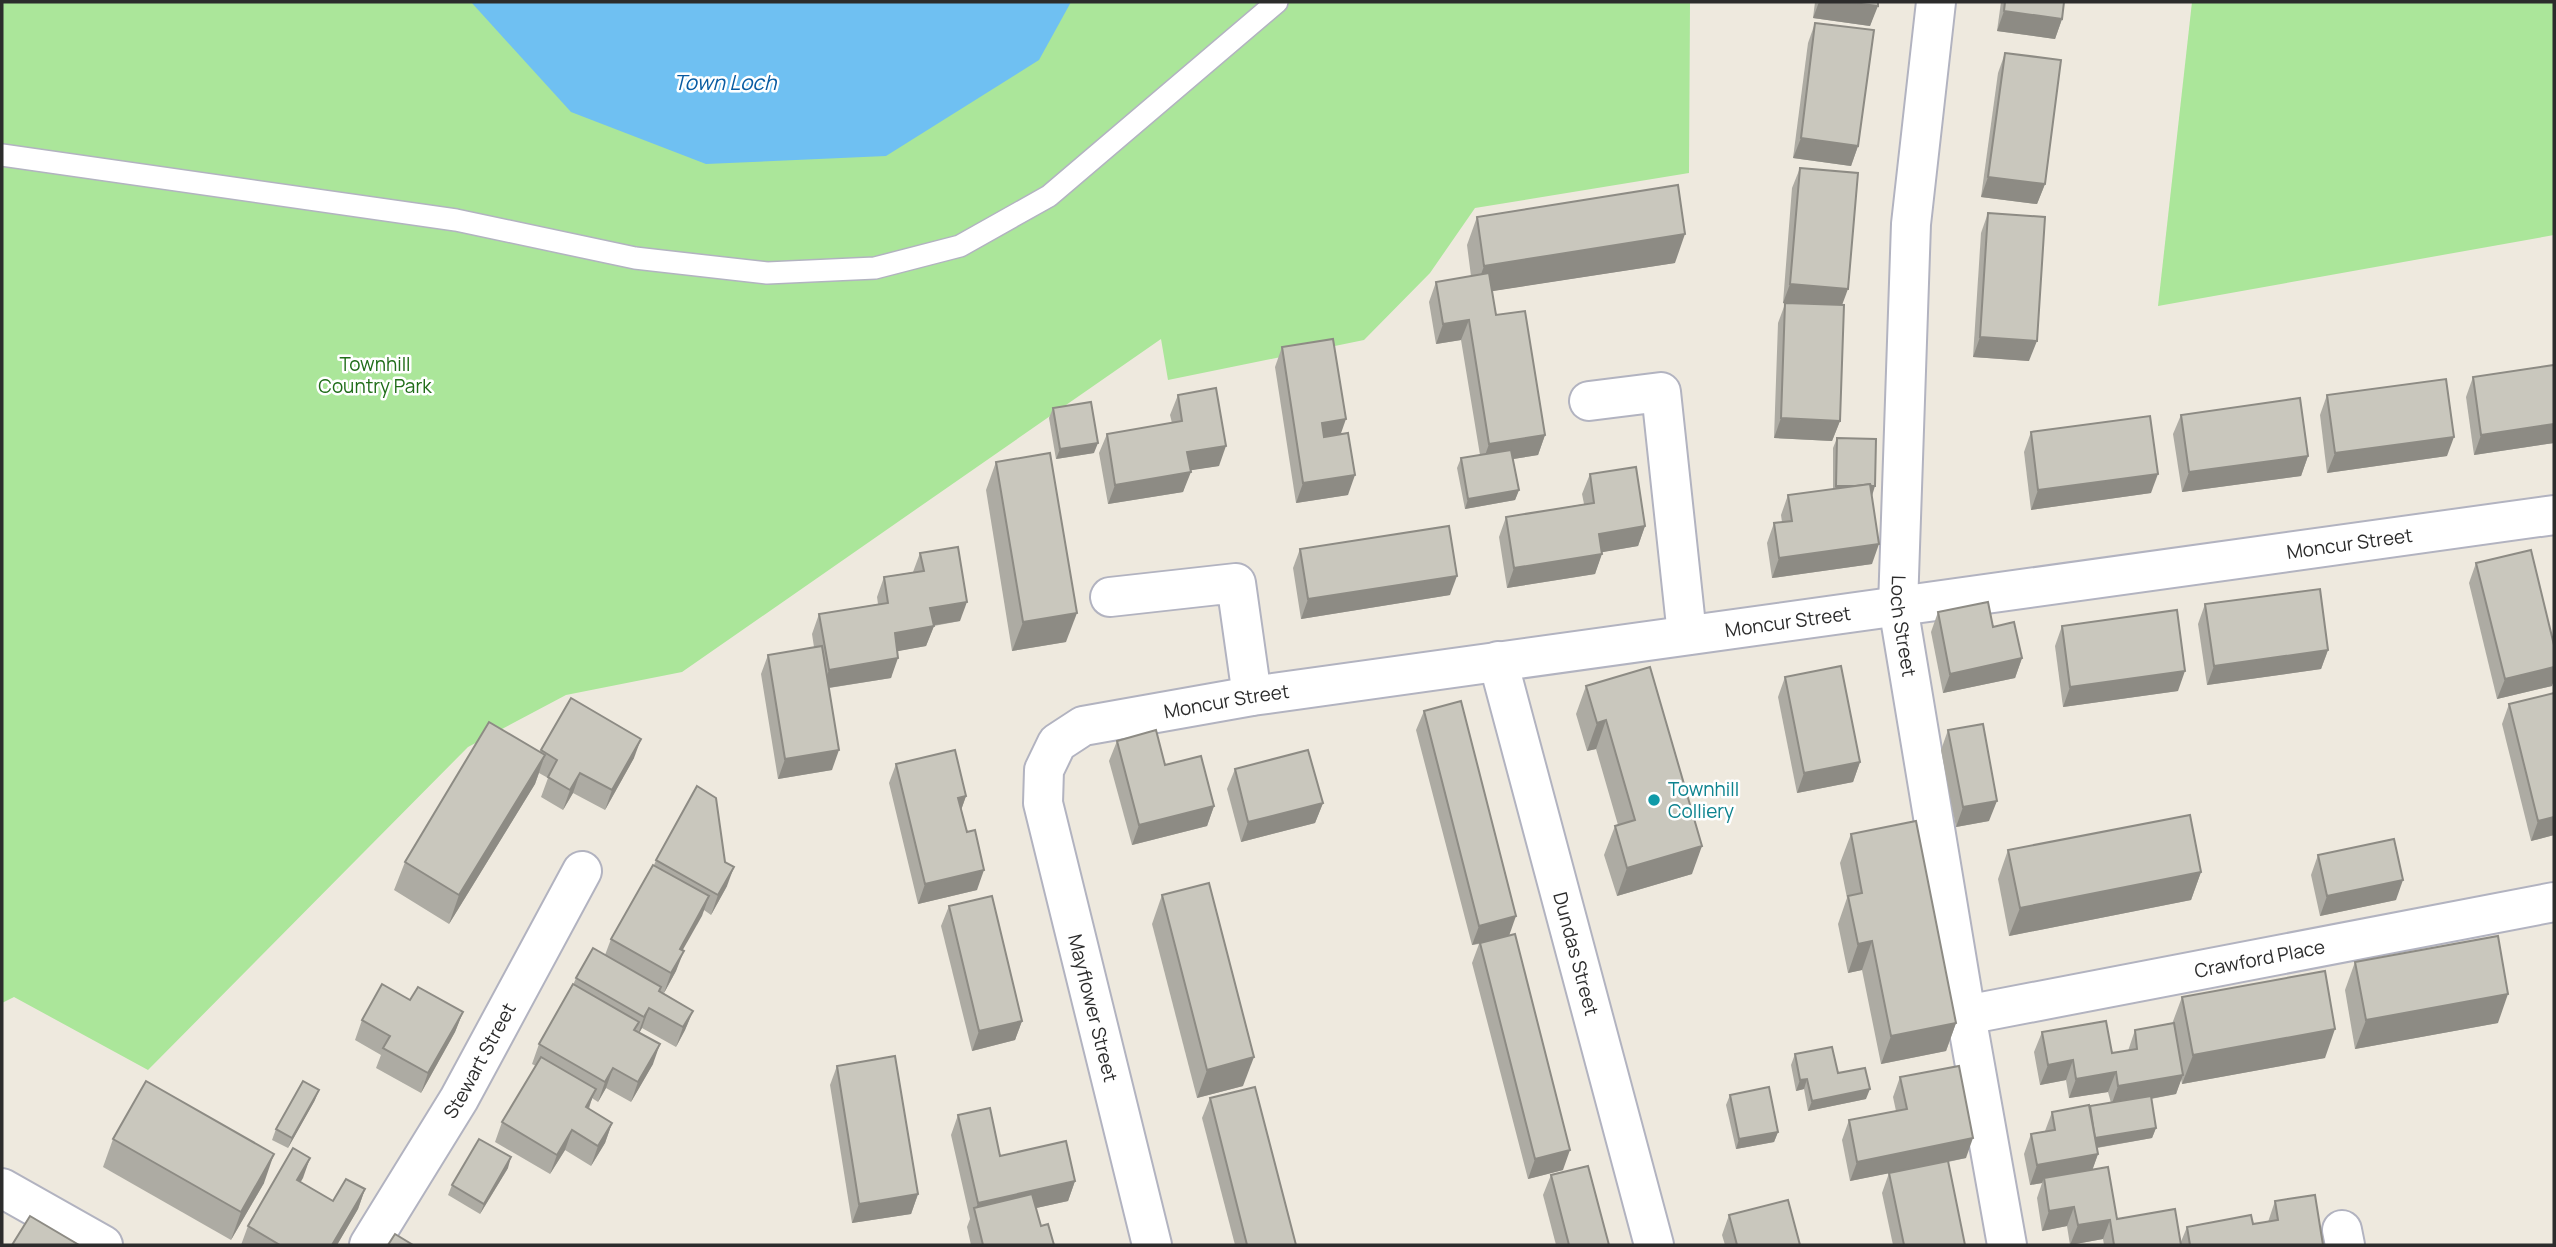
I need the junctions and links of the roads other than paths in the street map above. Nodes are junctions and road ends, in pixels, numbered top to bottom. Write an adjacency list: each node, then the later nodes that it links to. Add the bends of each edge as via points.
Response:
1 (1277, 2): 3 (lane, via 1049,197 960,246 875,268 767,273 635,258 456,220)
2 (1936, 2): 7 (street, Loch Street, via 1911,224)
3 (2, 155)
4 (1589, 401): 8 (street, via 1661,392)
5 (2554, 515): 7 (street, Moncur Street)
6 (1110, 597): 10 (street, via 1236,583)
7 (1898, 606): 8 (street, Moncur Street); 14 (street, Loch Street)
8 (1688, 635): 9 (street, Moncur Street)
9 (1498, 661): 10 (street, Moncur Street); 19 (street, Dundas Street)
10 (1252, 696): 11 (street, Moncur Street, via 1083,726 1057,743)
11 (1044, 769): 18 (street, Mayflower Street, via 1043,803)
12 (582, 872): 17 (street, Stewart Street, via 459,1099)
13 (2554, 902): 14 (street, Crawford Place)
14 (1966, 1015): 20 (street, Loch Street)
15 (2, 1188): 16 (street)
16 (103, 1245)
17 (369, 1245)
18 (1152, 1245)
19 (1654, 1245)
20 (2007, 1245)

